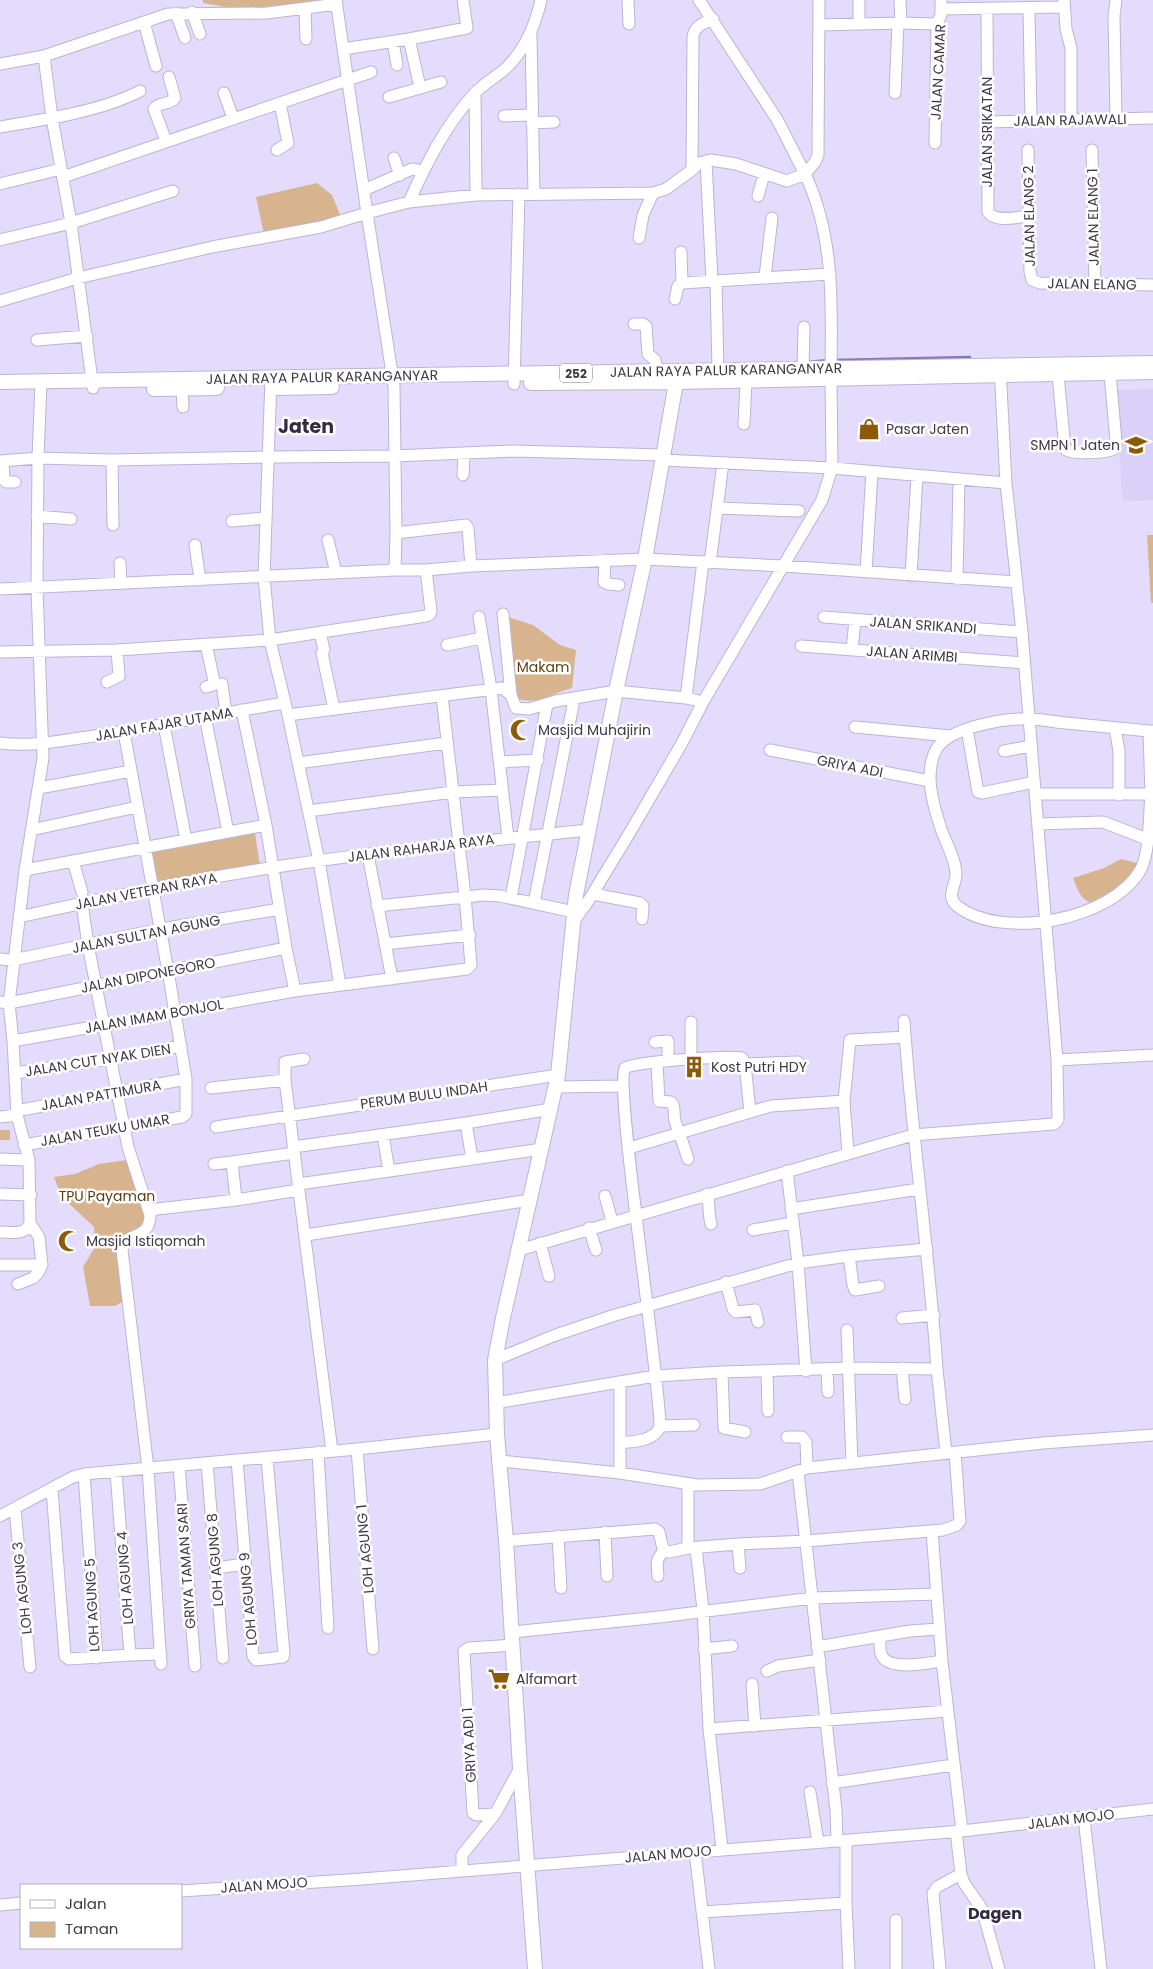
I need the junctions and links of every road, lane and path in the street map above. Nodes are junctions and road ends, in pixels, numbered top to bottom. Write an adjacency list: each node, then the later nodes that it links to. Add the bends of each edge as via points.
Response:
1 (463, 0): 28 (street, via 467,28)
2 (540, 0): 24 (street)
3 (628, 0): 20 (street)
4 (699, 0): 17 (street)
5 (819, 0): 21 (street)
6 (859, 0): 22 (street)
7 (900, 0): 19 (street)
8 (1116, 0): 51 (street)
9 (337, 2): 13 (street); 30 (street)
10 (1064, 4): 12 (street); 52 (street, via 1071,48)
11 (941, 5): 14 (street); 23 (street, JALAN CAMAR)
12 (1029, 8): 14 (street); 53 (street)
13 (305, 9): 15 (street, via 267,13); 27 (street)
14 (987, 9): 55 (street, JALAN SRIKATAN)
15 (192, 12): 16 (street); 25 (street)
16 (176, 13): 18 (street); 26 (street)
17 (713, 19): 64 (street, via 693,32); 68 (street, via 778,121)
18 (144, 22): 31 (street); 34 (street)
19 (900, 23): 22 (street); 23 (street); 43 (street)
20 (629, 24)
21 (819, 24): 22 (street); 68 (street, via 818,155)
22 (859, 24)
23 (938, 24): 58 (street, JALAN CAMAR)
24 (531, 32): 42 (street, via 512,61); 50 (street)
25 (200, 34)
26 (184, 38)
27 (306, 39)
28 (409, 39): 29 (street); 39 (street)
29 (393, 42): 30 (street); 33 (street)
30 (344, 49): 37 (street)
31 (44, 56): 32 (street); 47 (street)
32 (0, 64)
33 (397, 65)
34 (156, 66)
35 (371, 72): 37 (street)
36 (169, 77): 57 (street, via 175,98 154,110)
37 (348, 79): 45 (street); 71 (street)
38 (441, 82): 39 (street)
39 (420, 88): 44 (street)
40 (140, 91): 47 (street, via 116,102)
41 (224, 93): 48 (street)
42 (475, 93): 65 (street); 76 (street)
43 (895, 93)
44 (389, 98)
45 (280, 103): 48 (street); 59 (street, via 288,143)
46 (504, 116): 50 (street)
47 (52, 118): 56 (street); 66 (street)
48 (232, 118): 57 (street)
49 (1153, 118): 51 (street, JALAN RAJAWALI)
50 (532, 119): 54 (street); 75 (street)
51 (1116, 119): 52 (street, JALAN RAJAWALI)
52 (1071, 120): 53 (street, JALAN RAJAWALI)
53 (1030, 121): 55 (street, JALAN RAJAWALI)
54 (554, 122)
55 (987, 122): 80 (street, JALAN SRIKATAN, via 989,214 996,218)
56 (0, 127)
57 (166, 141): 66 (street)
58 (935, 143)
59 (277, 150)
60 (1028, 150): 80 (street, JALAN ELANG 2)
61 (1092, 150): 92 (street, JALAN ELANG 1)
62 (394, 158): 69 (street)
63 (706, 161): 64 (street); 67 (street, via 736,164); 90 (street)
64 (692, 170): 73 (street, via 666,190)
65 (423, 171): 69 (street, via 416,168); 78 (street)
66 (62, 173): 70 (street); 82 (street)
67 (764, 174): 68 (street, via 786,181); 77 (street)
68 (806, 174): 86 (street, via 823,221)
69 (400, 175): 71 (street)
70 (0, 184)
71 (364, 190): 79 (street)
72 (173, 191): 82 (street)
73 (652, 193): 75 (street); 83 (street, via 643,215)
74 (519, 194): 75 (street); 76 (street); 105 (street)
75 (534, 194)
76 (476, 195): 78 (street)
77 (759, 196)
78 (409, 202): 79 (street)
79 (367, 213): 88 (street, via 321,227 212,247); 108 (street)
80 (1029, 216): 89 (street, JALAN ELANG 2)
81 (772, 218): 87 (street)
82 (71, 224): 84 (street); 88 (street)
83 (640, 238)
84 (0, 240)
85 (681, 252): 91 (street)
86 (830, 274): 87 (street); 102 (street)
87 (765, 277): 90 (street)
88 (78, 278): 95 (street); 98 (street)
89 (1032, 280): 92 (street, JALAN ELANG)
90 (714, 281): 91 (street); 101 (street)
91 (682, 283): 94 (street)
92 (1095, 284): 93 (street, JALAN ELANG)
93 (1153, 286)
94 (675, 299)
95 (0, 301)
96 (634, 324): 106 (street, via 646,326 648,354 655,360)
97 (804, 327): 103 (street)
98 (87, 336): 99 (street); 112 (street)
99 (37, 340)
100 (1153, 363): 104 (main road, JALAN RAYA PALUR KARANGANYAR / 252)
101 (718, 366): 103 (main road, JALAN RAYA PALUR KARANGANYAR / 252); 111 (main road, JALAN RAYA PALUR KARANGANYAR / 252)
102 (831, 366): 103 (main road, JALAN RAYA PALUR KARANGANYAR / 252); 104 (main road, JALAN RAYA PALUR KARANGANYAR / 252); 129 (street)
103 (803, 368): 113 (main road, JALAN RAYA PALUR KARANGANYAR / 252)
104 (1000, 370): 110 (main road, JALAN RAYA PALUR KARANGANYAR / 252); 135 (street)
105 (514, 371): 106 (main road, JALAN RAYA PALUR KARANGANYAR / 252); 108 (main road, JALAN RAYA PALUR KARANGANYAR / 252); 111 (main road, JALAN RAYA PALUR KARANGANYAR / 252)
106 (658, 372): 111 (main road, JALAN RAYA PALUR KARANGANYAR / 252)
107 (1153, 372): 109 (main road, JALAN RAYA PALUR KARANGANYAR / 252)
108 (392, 374): 115 (main road, JALAN RAYA PALUR KARANGANYAR / 252); 123 (street)
109 (1110, 374): 110 (main road, JALAN RAYA PALUR KARANGANYAR / 252); 110 (street, via 1116,442 1114,450 1108,452 1070,452 1065,448)
110 (1058, 375)
111 (677, 377): 113 (main road, JALAN RAYA PALUR KARANGANYAR / 252); 124 (main road)
112 (93, 378): 115 (main road, JALAN RAYA PALUR KARANGANYAR / 252); 116 (main road, JALAN RAYA PALUR KARANGANYAR / 252); 117 (main road, JALAN RAYA PALUR KARANGANYAR / 252)
113 (746, 380): 120 (street)
114 (0, 382): 116 (main road, JALAN RAYA PALUR KARANGANYAR / 252)
115 (271, 383): 117 (main road, JALAN RAYA PALUR KARANGANYAR / 252); 122 (street)
116 (41, 386): 118 (main road, JALAN RAYA PALUR KARANGANYAR / 252); 125 (street)
117 (182, 389): 119 (street)
118 (0, 390)
119 (184, 407)
120 (744, 424)
121 (464, 453): 123 (street); 124 (street, via 513,451); 131 (street)
122 (269, 456): 123 (street); 126 (street); 139 (street)
123 (394, 456): 143 (street)
124 (664, 457): 128 (street); 146 (main road)
125 (38, 458): 126 (street); 127 (street); 138 (street)
126 (112, 460): 142 (street)
127 (2, 461): 134 (street, via 4,480)
128 (723, 463): 129 (street); 136 (street)
129 (832, 468): 130 (street); 151 (street, via 818,507)
130 (872, 472): 132 (street); 154 (street)
131 (463, 475)
132 (917, 476): 133 (street); 156 (street)
133 (959, 479): 135 (street); 158 (street)
134 (15, 482)
135 (1006, 483): 160 (street)
136 (717, 508): 137 (street); 148 (street)
137 (799, 511)
138 (37, 516): 140 (street); 163 (street)
139 (266, 518): 141 (street); 157 (street)
140 (71, 519)
141 (232, 521)
142 (112, 525)
143 (396, 533): 150 (street, via 466,525); 152 (street)
144 (328, 540): 155 (street)
145 (195, 545): 159 (street)
146 (645, 559): 147 (street); 148 (street); 185 (main road)
147 (605, 560): 150 (street); 162 (street, via 604,582)
148 (707, 562): 151 (street); 188 (street)
149 (120, 563): 161 (street)
150 (471, 566): 153 (street)
151 (783, 566): 154 (street); 189 (street)
152 (395, 570): 153 (street); 155 (street)
153 (426, 570): 169 (street, via 430,614)
154 (866, 572): 156 (street)
155 (336, 573): 157 (street)
156 (912, 576): 158 (street)
157 (264, 577): 159 (street); 172 (street)
158 (957, 579): 160 (street)
159 (200, 580): 161 (street)
160 (1017, 582): 170 (street)
161 (120, 584): 163 (street)
162 (619, 585)
163 (37, 588): 164 (street); 179 (street)
164 (0, 589)
165 (503, 614): 186 (street)
166 (824, 617): 168 (street, JALAN SRIKANDI)
167 (479, 618): 171 (street)
168 (855, 620): 170 (street, JALAN SRIKANDI); 177 (street)
169 (320, 632): 172 (street); 193 (street)
170 (1022, 632): 180 (street)
171 (482, 638): 174 (street); 184 (street)
172 (270, 640): 173 (street); 192 (street)
173 (206, 644): 176 (street); 183 (street, via 214,681 213,685)
174 (447, 645)
175 (801, 646): 177 (street, JALAN ARIMBI)
176 (117, 650): 179 (street); 181 (street, via 120,676)
177 (852, 650): 180 (street, JALAN ARIMBI)
178 (0, 652): 179 (street)
179 (40, 652): 206 (street)
180 (1024, 663): 197 (street)
181 (107, 682)
182 (222, 684): 195 (street)
183 (206, 687)
184 (491, 690): 186 (street, via 504,689); 187 (street, JALAN FAJAR UTAMA); 212 (street)
185 (616, 691): 188 (street); 190 (street); 228 (main road)
186 (511, 695): 190 (street, via 519,709)
187 (442, 696): 193 (street, JALAN FAJAR UTAMA); 207 (street)
188 (686, 698): 189 (street)
189 (703, 702): 243 (street)
190 (547, 704): 211 (street)
191 (573, 705): 230 (street)
192 (287, 709): 193 (street, JALAN FAJAR UTAMA); 194 (street, JALAN FAJAR UTAMA); 213 (street)
193 (334, 709)
194 (242, 710): 195 (street, JALAN FAJAR UTAMA); 226 (street)
195 (226, 712): 196 (street, JALAN FAJAR UTAMA)
196 (205, 716): 198 (street, JALAN FAJAR UTAMA); 229 (street)
197 (1028, 719): 200 (street); 201 (street); 208 (street)
198 (164, 724): 203 (street, JALAN FAJAR UTAMA); 234 (street)
199 (855, 727): 204 (street)
200 (1115, 728): 202 (street); 222 (street, via 1119,751)
201 (967, 729): 204 (street); 216 (street, via 978,792)
202 (1151, 731): 221 (street)
203 (124, 732): 206 (street, JALAN FAJAR UTAMA); 214 (street)
204 (950, 736): 215 (street, via 935,753)
205 (0, 743): 206 (street, JALAN FAJAR UTAMA)
206 (42, 743): 217 (street)
207 (446, 743): 213 (street); 219 (street)
208 (1031, 746): 210 (street); 216 (street)
209 (770, 750): 215 (street, GRIYA ADI)
210 (1004, 751)
211 (538, 760): 212 (street); 231 (street)
212 (500, 762): 218 (street)
213 (298, 763): 224 (street)
214 (131, 771): 217 (street); 223 (street)
215 (930, 781): 253 (street, via 938,822 956,874 952,901 982,919)
216 (1034, 782): 220 (street)
217 (39, 788): 227 (street)
218 (502, 790): 219 (street); 232 (street)
219 (452, 792): 224 (street); 235 (street)
220 (1036, 794): 222 (street); 225 (street)
221 (1151, 794): 222 (street); 233 (street)
222 (1119, 795)
223 (137, 807): 227 (street); 236 (street)
224 (308, 811): 239 (street)
225 (1038, 824): 233 (street, via 1103,822); 253 (street)
226 (266, 825): 229 (street); 240 (street)
227 (31, 830): 241 (street)
228 (588, 830): 230 (street, JALAN RAHARJA RAYA); 251 (main road)
229 (228, 832): 234 (street)
230 (547, 834): 231 (street, JALAN RAHARJA RAYA); 247 (street)
231 (523, 836): 232 (street, JALAN RAHARJA RAYA); 246 (street)
232 (508, 838): 235 (street, JALAN RAHARJA RAYA)
233 (1147, 839): 253 (street, via 1141,868 1115,895 1087,910)
234 (186, 840): 236 (street)
235 (459, 844): 237 (street, JALAN RAHARJA RAYA); 244 (street)
236 (146, 848): 238 (street); 242 (street)
237 (368, 855): 239 (street, JALAN RAHARJA RAYA); 248 (street)
238 (73, 861): 241 (street); 245 (street)
239 (319, 861): 240 (street, JALAN RAHARJA RAYA); 263 (street)
240 (274, 867): 242 (street, JALAN VETERAN RAYA); 249 (street)
241 (25, 870): 250 (street)
242 (153, 888): 245 (street, JALAN VETERAN RAYA); 254 (street)
243 (593, 894): 251 (street); 252 (street, via 640,903 643,906)
244 (466, 896): 246 (street); 248 (street); 255 (street)
245 (82, 897): 250 (street, JALAN VETERAN RAYA); 257 (street)
246 (511, 898): 247 (street)
247 (534, 903): 251 (street)
248 (378, 906): 256 (street)
249 (280, 909): 254 (street, JALAN SULTAN AGUNG); 258 (street)
250 (19, 917): 260 (street)
251 (574, 917): 286 (main road)
252 (642, 919)
253 (1045, 922): 279 (street)
254 (161, 929): 257 (street, JALAN SULTAN AGUNG); 261 (street)
255 (470, 935): 256 (street); 262 (street, JALAN IMAM BONJOL, via 472,961 467,969)
256 (385, 944): 262 (street)
257 (88, 946): 260 (street, JALAN SULTAN AGUNG); 264 (street)
258 (286, 948): 261 (street, JALAN DIPONEGORO); 265 (street)
259 (0, 959): 260 (street, JALAN SULTAN AGUNG)
260 (13, 960): 266 (street)
261 (168, 971): 264 (street, JALAN DIPONEGORO); 267 (street)
262 (392, 980): 263 (street, JALAN IMAM BONJOL)
263 (340, 985): 265 (street, JALAN IMAM BONJOL)
264 (96, 986): 266 (street, JALAN DIPONEGORO); 270 (street)
265 (295, 991): 267 (street, JALAN IMAM BONJOL)
266 (4, 1002): 272 (street)
267 (175, 1011): 270 (street, JALAN IMAM BONJOL); 274 (street)
268 (904, 1021): 271 (street)
269 (691, 1022): 278 (street)
270 (105, 1026): 272 (street, JALAN IMAM BONJOL); 276 (street)
271 (905, 1037): 290 (street, via 850,1040); 301 (street)
272 (13, 1041): 283 (street)
273 (655, 1042): 280 (street, via 668,1041)
274 (181, 1046): 276 (street, JALAN CUT NYAK DIEN); 284 (street)
275 (1153, 1055): 279 (street)
276 (110, 1059): 283 (street, JALAN CUT NYAK DIEN); 289 (street)
277 (304, 1059): 285 (street, via 285,1062)
278 (692, 1059): 280 (street); 282 (street, via 737,1057 742,1058)
279 (1058, 1060): 301 (street, via 1059,1116 1054,1124)
280 (662, 1062): 287 (street, via 627,1067); 299 (street, via 659,1102 672,1103)
281 (798, 1062): 282 (street)
282 (745, 1064): 292 (street)
283 (15, 1073): 293 (street)
284 (186, 1080): 289 (street, JALAN PATTIMURA); 297 (street, JALAN TEUKU UMAR, via 185,1116)
285 (285, 1080): 288 (street); 294 (street)
286 (557, 1081): 287 (street, PERUM BULU INDAH); 291 (main road); 294 (street, PERUM BULU INDAH)
287 (623, 1086): 303 (street)
288 (211, 1088)
289 (118, 1093): 293 (street, JALAN PATTIMURA); 297 (street)
290 (844, 1101): 292 (street, via 790,1104); 306 (street)
291 (551, 1109): 296 (street); 304 (main road)
292 (750, 1112): 299 (street)
293 (16, 1113): 295 (street, JALAN PATTIMURA); 302 (street)
294 (289, 1115): 298 (street, PERUM BULU INDAH); 305 (street)
295 (0, 1118)
296 (466, 1123): 300 (street); 308 (street)
297 (124, 1127): 302 (street, JALAN TEUKU UMAR); 324 (street)
298 (216, 1127)
299 (681, 1132): 303 (street); 309 (street)
300 (383, 1135): 305 (street); 313 (street)
301 (913, 1135): 306 (street); 316 (street)
302 (24, 1145): 310 (street)
303 (629, 1148): 325 (street)
304 (542, 1149): 308 (street); 322 (main road)
305 (293, 1150): 311 (street); 315 (street)
306 (848, 1153): 314 (street)
307 (0, 1159): 310 (street)
308 (472, 1159): 313 (street)
309 (688, 1159)
310 (29, 1160): 319 (street)
311 (232, 1162): 312 (street); 321 (street)
312 (214, 1164)
313 (389, 1171): 315 (street)
314 (787, 1171): 318 (street); 323 (street)
315 (299, 1187): 321 (street); 333 (street)
316 (919, 1189): 323 (street); 335 (street)
317 (0, 1194): 319 (street)
318 (707, 1194): 325 (street); 329 (street)
319 (31, 1195): 327 (street)
320 (605, 1196): 326 (street)
321 (236, 1200): 324 (street)
322 (530, 1200): 333 (street); 336 (main road)
323 (791, 1209): 328 (street)
324 (149, 1210): 382 (street, via 150,1224 145,1231 125,1241 122,1250)
325 (637, 1214): 326 (street); 346 (street)
326 (612, 1222): 330 (street)
327 (30, 1223): 332 (street, via 24,1232); 341 (street, via 39,1237)
328 (792, 1223): 331 (street); 339 (street)
329 (711, 1224)
330 (589, 1228): 334 (street); 337 (street)
331 (753, 1230)
332 (0, 1232)
333 (306, 1235): 373 (street)
334 (540, 1243): 336 (street); 342 (street)
335 (926, 1249): 338 (street); 347 (street)
336 (519, 1250): 351 (main road)
337 (596, 1250)
338 (849, 1256): 339 (street); 345 (street, via 855,1290)
339 (798, 1263): 343 (street); 357 (street)
340 (0, 1265): 341 (street)
341 (42, 1265): 344 (street, via 33,1278)
342 (549, 1276)
343 (726, 1282): 346 (street); 349 (street, via 733,1309 736,1312 755,1310)
344 (18, 1284)
345 (879, 1286)
346 (648, 1306): 351 (street, via 573,1329); 359 (street)
347 (934, 1315): 348 (street); 354 (street)
348 (902, 1318)
349 (758, 1322)
350 (847, 1330): 352 (street)
351 (495, 1360): 363 (main road)
352 (849, 1368): 353 (street); 355 (street); 380 (street)
353 (902, 1368): 354 (street); 362 (street)
354 (937, 1369): 375 (street)
355 (827, 1370): 357 (street); 361 (street)
356 (766, 1371): 357 (street); 358 (street); 364 (street)
357 (806, 1371)
358 (722, 1372): 359 (street); 367 (street, via 724,1428)
359 (655, 1376): 360 (street); 366 (street)
360 (620, 1382): 363 (street); 371 (street)
361 (828, 1392)
362 (905, 1399)
363 (495, 1403): 368 (main road)
364 (768, 1411)
365 (694, 1425): 366 (street)
366 (660, 1426): 371 (street, via 656,1434)
367 (745, 1432)
368 (496, 1434): 372 (street); 378 (main road)
369 (1153, 1435): 375 (street)
370 (787, 1437): 383 (street, via 802,1437 806,1442)
371 (620, 1442): 385 (street)
372 (358, 1449): 373 (street); 415 (street, LOH AGUNG 1)
373 (332, 1451): 374 (street)
374 (318, 1452): 376 (street); 408 (street)
375 (951, 1453): 380 (street); 392 (street, via 960,1520 953,1527)
376 (267, 1458): 377 (street); 399 (street, LOH AGUNG 9, via 283,1657 254,1658)
377 (237, 1460): 379 (street); 399 (street, LOH AGUNG 9)
378 (500, 1461): 385 (street); 394 (main road)
379 (207, 1463): 381 (street); 400 (street, LOH AGUNG 8)
380 (852, 1463): 383 (street)
381 (179, 1466): 382 (street); 421 (street, GRIYA TAMAN SARI)
382 (148, 1469): 384 (street); 416 (street, via 161,1659)
383 (803, 1470): 387 (street, via 760,1484); 395 (street)
384 (116, 1472): 386 (street); 416 (street, LOH AGUNG 4)
385 (620, 1473): 387 (street)
386 (84, 1474): 388 (street); 417 (street, LOH AGUNG 5)
387 (688, 1484): 397 (street)
388 (52, 1490): 389 (street); 417 (street, LOH AGUNG 5, via 65,1656 69,1659)
389 (15, 1510): 390 (street); 422 (street, LOH AGUNG 3)
390 (0, 1516)
391 (605, 1532): 393 (street); 398 (street, via 656,1529); 402 (street)
392 (932, 1532): 395 (street); 405 (street)
393 (558, 1536): 394 (street); 404 (street)
394 (506, 1541): 411 (main road)
395 (806, 1541): 396 (street); 406 (street)
396 (738, 1544): 397 (street); 401 (street)
397 (692, 1548): 398 (street, via 672,1552); 407 (street)
398 (665, 1550): 403 (street, via 656,1561)
399 (244, 1564): 400 (street)
400 (216, 1568): 418 (street, LOH AGUNG 8)
401 (740, 1568)
402 (607, 1576)
403 (658, 1576)
404 (561, 1588)
405 (937, 1594): 406 (street); 409 (street)
406 (813, 1598): 407 (street); 413 (street)
407 (703, 1610): 411 (street); 414 (street)
408 (328, 1628)
409 (939, 1629): 410 (street); 420 (street)
410 (880, 1637): 413 (street); 420 (street, via 881,1655 886,1660 909,1665)
411 (513, 1638): 430 (main road); 434 (street, GRIYA ADI 1, via 464,1651 473,1813)
412 (732, 1646): 414 (street)
413 (817, 1647): 419 (street)
414 (704, 1649): 428 (street)
415 (373, 1650)
416 (130, 1655): 417 (street)
417 (97, 1658)
418 (222, 1658)
419 (820, 1660): 423 (street, via 778,1666); 426 (street)
420 (942, 1661): 425 (street)
421 (195, 1666)
422 (30, 1667)
423 (767, 1671)
424 (752, 1684): 427 (street)
425 (948, 1711): 426 (street); 429 (street)
426 (826, 1720): 427 (street); 431 (street)
427 (755, 1726): 428 (street)
428 (709, 1729): 439 (street)
429 (953, 1765): 431 (street); 436 (street)
430 (520, 1768): 434 (street); 442 (main road)
431 (832, 1783): 437 (street)
432 (810, 1792): 438 (street)
433 (1153, 1809): 435 (street, JALAN MOJO)
434 (495, 1814): 441 (street, via 462,1855)
435 (1084, 1818): 436 (street, JALAN MOJO); 456 (street)
436 (959, 1831): 437 (street, JALAN MOJO); 443 (street)
437 (842, 1840): 438 (street, JALAN MOJO); 446 (street)
438 (818, 1842): 439 (street, JALAN MOJO)
439 (722, 1849): 440 (street, JALAN MOJO)
440 (695, 1852): 442 (street, JALAN MOJO); 448 (street)
441 (461, 1866): 442 (street, JALAN MOJO); 444 (street, JALAN MOJO)
442 (528, 1866): 450 (main road)
443 (961, 1874): 454 (street, via 937,1887 933,1893); 455 (street, via 982,1909)
444 (182, 1891)
445 (20, 1903): 447 (street)
446 (846, 1903): 448 (street); 452 (street)
447 (0, 1905)
448 (702, 1912): 451 (street)
449 (896, 1920): 453 (street)
450 (535, 1969)
451 (709, 1969)
452 (850, 1969)
453 (896, 1969)
454 (940, 1969)
455 (999, 1969)
456 (1101, 1969)

